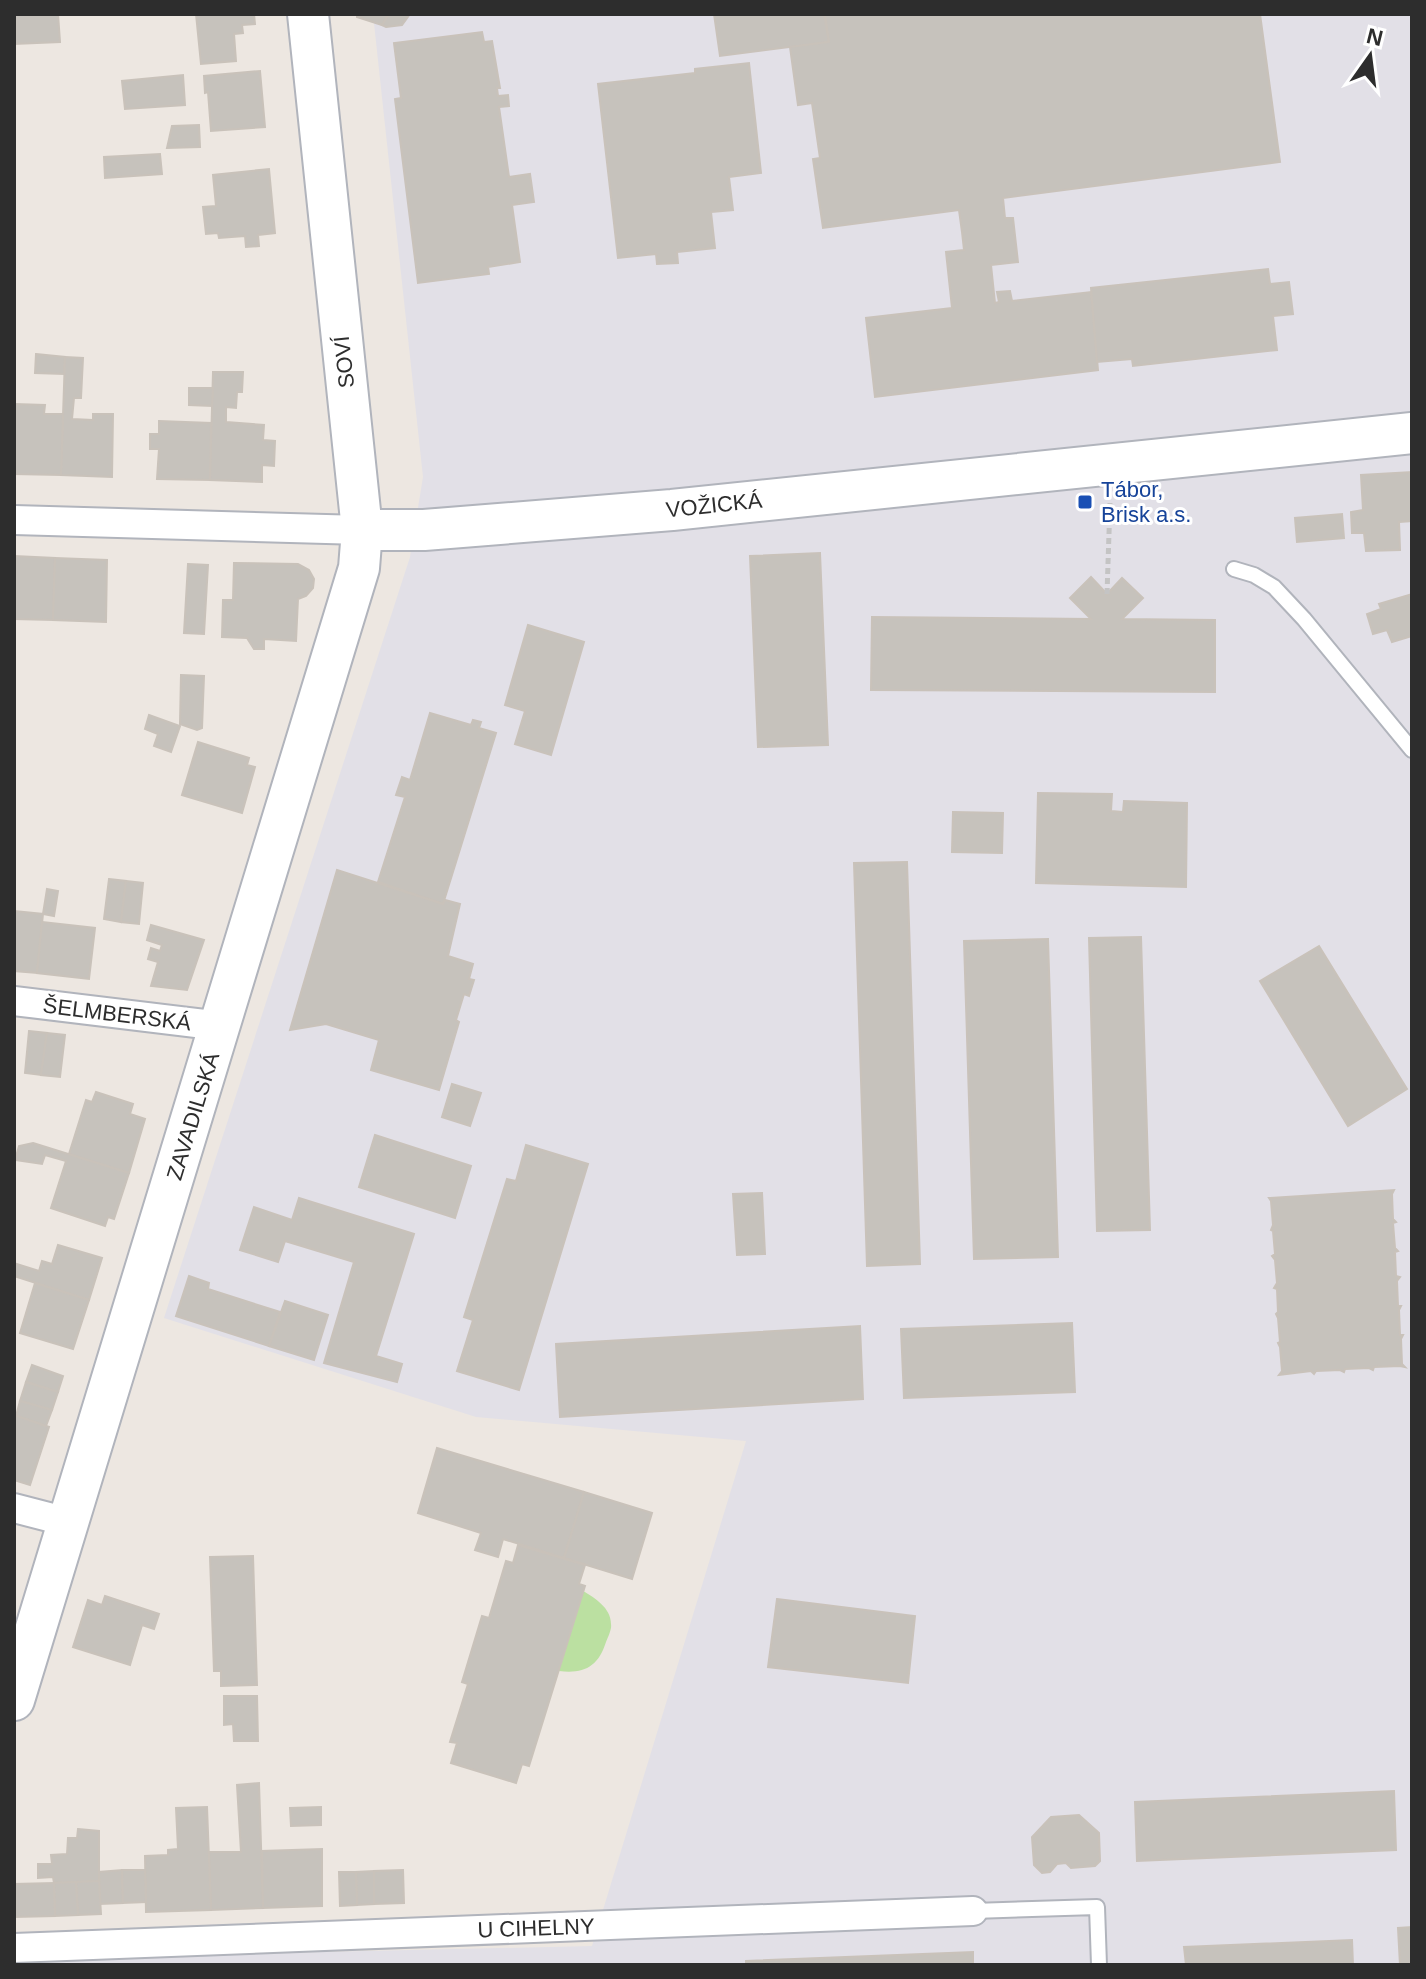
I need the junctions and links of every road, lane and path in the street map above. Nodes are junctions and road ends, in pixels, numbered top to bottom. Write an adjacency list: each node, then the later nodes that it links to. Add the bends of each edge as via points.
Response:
1 (308, 14): 5 (main road, SOVÍ)
2 (1412, 433): 5 (main road, VOŽICKÁ, via 672,510)
3 (1098, 501): 7 (path, via 1110,500)
4 (14, 520): 5 (street, VOŽICKÁ)
5 (362, 530): 10 (main road, ZAVADILSKÁ, via 356,585)
6 (1234, 569): 8 (lane, via 1274,587)
7 (1107, 594)
8 (1412, 750)
9 (14, 1001): 10 (street, ŠELMBERSKÁ)
10 (221, 1026): 12 (main road, ZAVADILSKÁ)
11 (14, 1508): 12 (street)
12 (68, 1522): 13 (main road, ZAVADILSKÁ)
13 (14, 1700)
14 (973, 1911): 15 (street, U CIHELNY); 16 (lane, U CIHELNY, via 1097,1907)
15 (14, 1948)
16 (1099, 1965)

